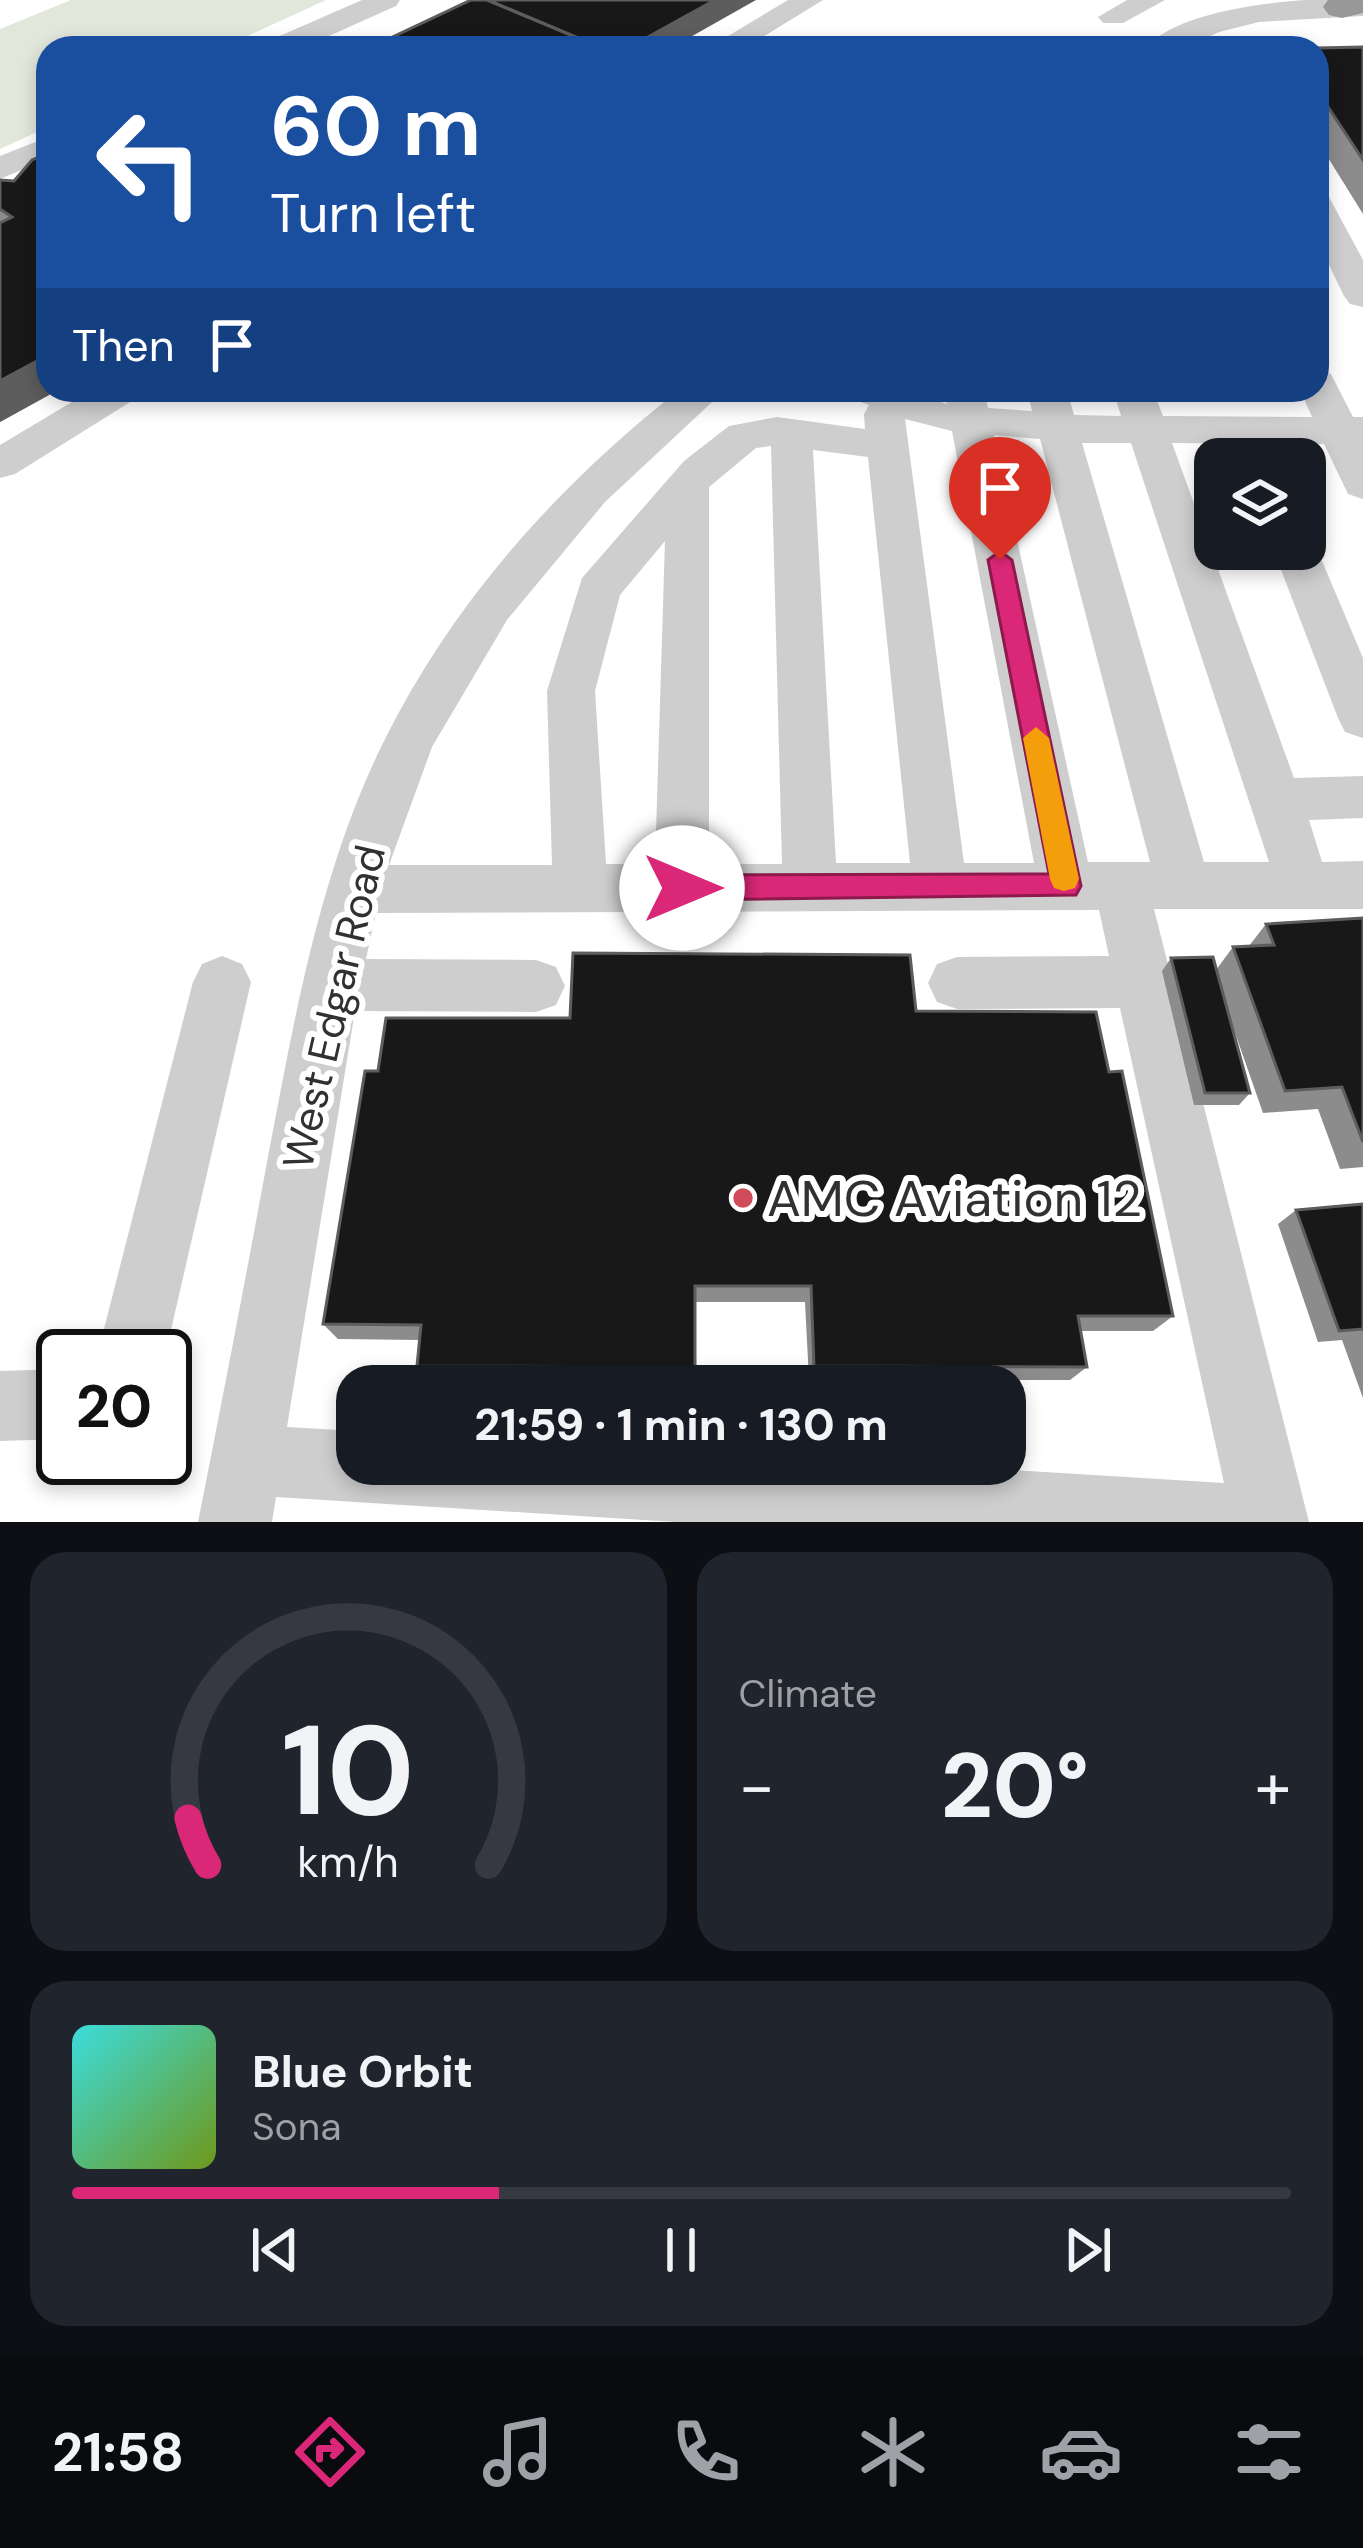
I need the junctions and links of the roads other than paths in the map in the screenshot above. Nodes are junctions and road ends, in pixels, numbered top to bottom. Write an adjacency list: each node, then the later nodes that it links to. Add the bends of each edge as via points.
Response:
1 (386, 0): 6 (lane)
2 (809, 0): 7 (lane)
3 (1151, 0): 5 (lane)
4 (1358, 7): 8 (lane, via 1214,22)
5 (1113, 17)
6 (304, 36)
7 (744, 36)
8 (1185, 36)
9 (36, 152): 10 (lane)
10 (0, 169)
11 (1329, 228): 12 (lane)
12 (1363, 296)
13 (1329, 399): 22 (lane)
14 (102, 402): 28 (lane)
15 (689, 402): 43 (lane, West Edgar Road, via 592,489 488,613 433,695 372,830)
16 (876, 402): 27 (lane)
17 (899, 402): 19 (lane, via 940,417)
18 (1237, 402): 25 (lane)
19 (968, 405): 20 (lane); 38 (lane)
20 (1052, 409): 21 (lane); 39 (lane)
21 (1139, 410): 24 (lane); 34 (lane)
22 (1352, 431): 26 (lane); 30 (lane)
23 (791, 433): 27 (lane); 29 (lane, via 744,436); 40 (lane)
24 (1231, 438)
25 (1251, 438)
26 (1303, 438)
27 (888, 446): 37 (lane)
28 (0, 464)
29 (688, 484): 41 (lane, via 598,590 587,630 571,691); 42 (lane)
30 (1363, 484)
31 (1303, 570): 32 (lane)
32 (1363, 718)
33 (1363, 797): 34 (lane)
34 (1276, 800): 35 (lane)
35 (1304, 885): 36 (lane); 39 (lane)
36 (1363, 885)
37 (940, 886): 38 (lane); 40 (lane)
38 (1094, 886): 39 (lane); 45 (lane)
39 (1184, 886)
40 (809, 887): 42 (lane)
41 (580, 888): 42 (lane); 43 (lane)
42 (682, 888)
43 (357, 889): 47 (lane, West Edgar Road)
44 (222, 982): 49 (lane)
45 (1144, 982): 46 (lane); 53 (lane)
46 (957, 983)
47 (332, 985): 48 (lane); 52 (lane, West Edgar Road)
48 (536, 986)
49 (138, 1329)
50 (36, 1405): 51 (lane)
51 (0, 1406)
52 (240, 1491): 53 (lane)
53 (1270, 1522)

